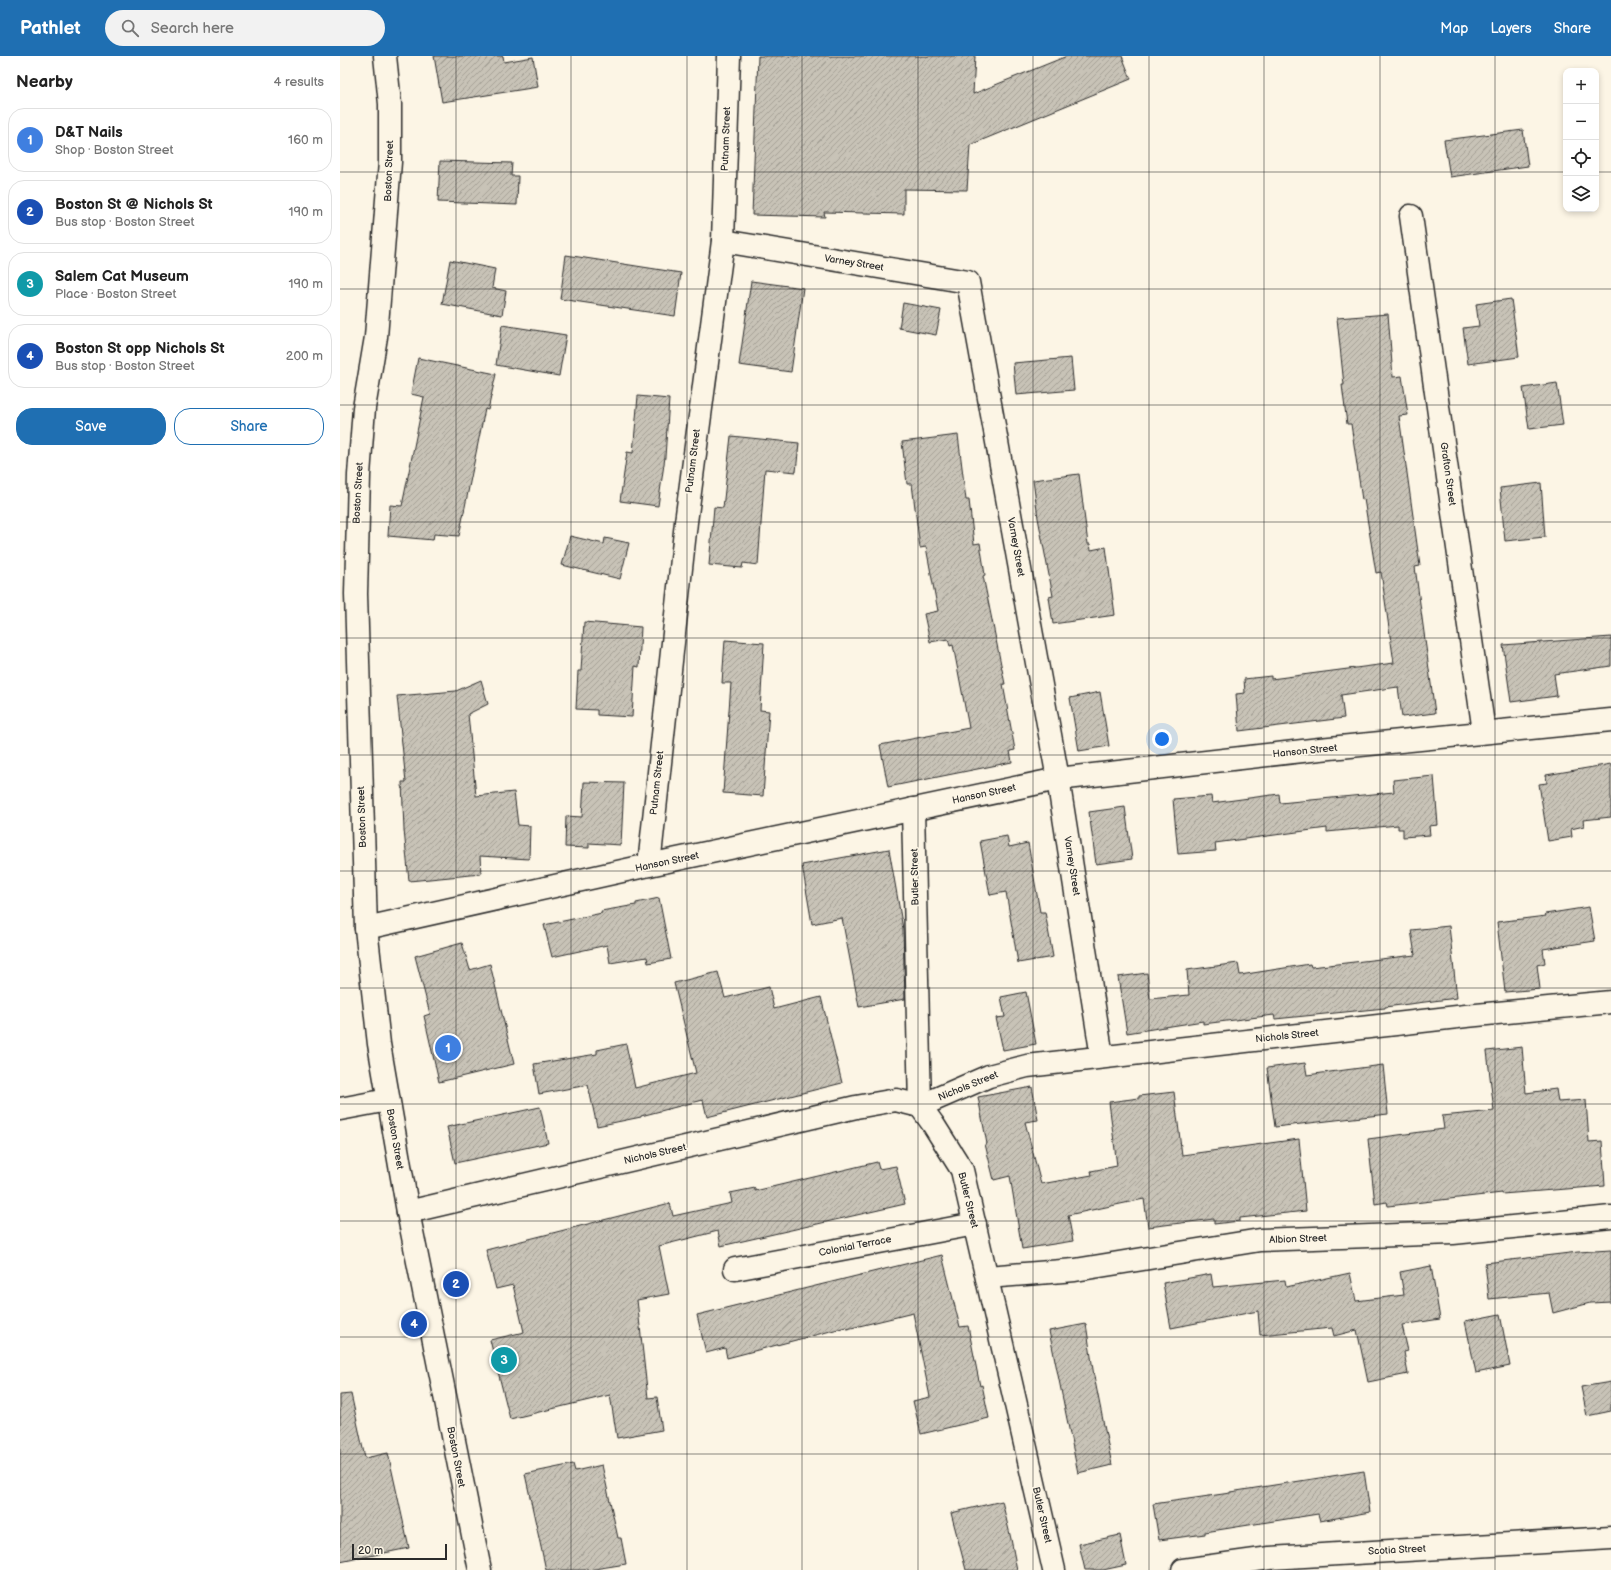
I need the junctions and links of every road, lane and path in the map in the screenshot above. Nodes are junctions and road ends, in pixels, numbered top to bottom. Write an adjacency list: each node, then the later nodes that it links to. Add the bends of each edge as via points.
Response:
1 (385, 56): 10 (street, Boston Street, via 390,104 390,162 376,337 364,408 356,540)
2 (729, 56): 4 (street, Putnam Street)
3 (1411, 216): 6 (street, Grafton Street)
4 (723, 241): 7 (street, Varney Street, via 968,282); 9 (street, Putnam Street, via 686,522)
5 (1611, 720): 6 (street, Hanson Street)
6 (1484, 732): 7 (street, Hanson Street)
7 (1058, 779): 8 (street, Hanson Street); 12 (street, Varney Street)
8 (913, 809): 9 (street, Hanson Street); 14 (street, Butler Street)
9 (648, 866): 10 (street, Hanson Street)
10 (366, 928): 13 (street, Boston Street)
11 (1611, 1002): 12 (street, Nichols Street)
12 (1102, 1057): 14 (street, Nichols Street, via 1027,1066 989,1076)
13 (388, 1100): 15 (street); 16 (street, Boston Street)
14 (920, 1106): 16 (street, Nichols Street, via 896,1100 856,1107); 18 (street, Butler Street, via 962,1170)
15 (340, 1109)
16 (408, 1212): 22 (street, Boston Street)
17 (1611, 1217): 20 (street, Albion Street, via 1453,1233 1260,1240 1075,1270)
18 (975, 1224): 19 (street, Colonial Terrace); 20 (street, Butler Street)
19 (735, 1269)
20 (987, 1277): 23 (street, Butler Street)
21 (1611, 1538): 24 (street, Scotia Street, via 1270,1558)
22 (480, 1570)
23 (1054, 1570)
24 (1183, 1570)

